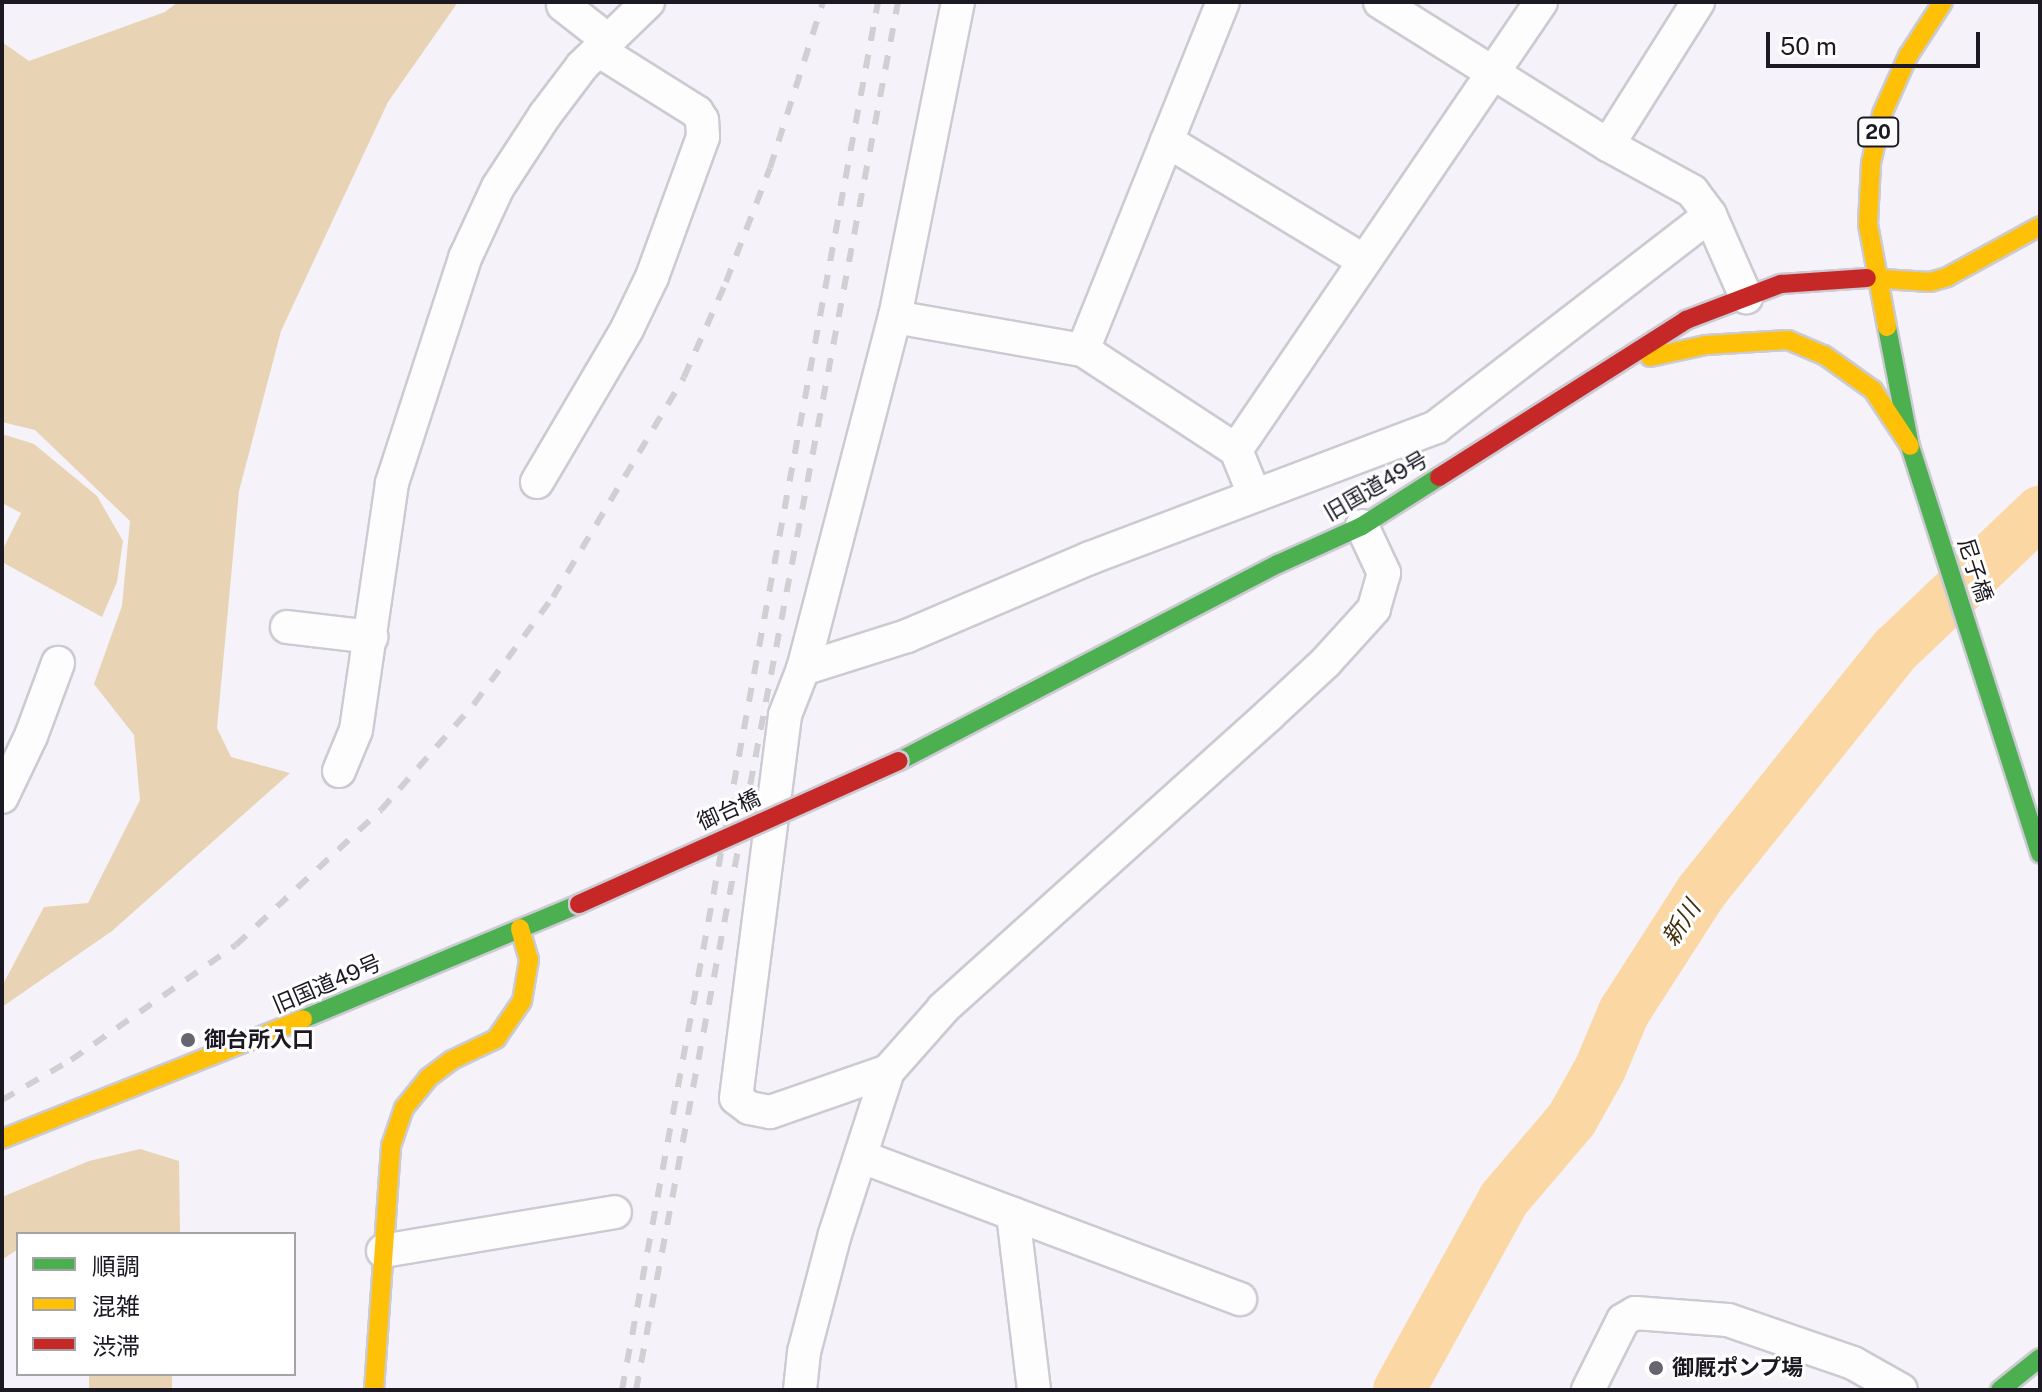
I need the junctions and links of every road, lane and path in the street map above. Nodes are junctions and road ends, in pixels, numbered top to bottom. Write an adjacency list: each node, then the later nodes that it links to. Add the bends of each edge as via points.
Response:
1 (648, 2): 9 (street)
2 (958, 2): 18 (street)
3 (1223, 2): 11 (street)
4 (1380, 2): 10 (street)
5 (1541, 2): 10 (street)
6 (1698, 2): 12 (street)
7 (1943, 2): 16 (street, 20, via 1908,56 1882,114 1871,163 1868,224)
8 (563, 5): 9 (street)
9 (603, 45): 23 (street, via 697,112 703,137 652,277 627,329); 27 (street, via 545,115 505,176 465,258 392,483)
10 (1493, 73): 12 (street); 15 (street)
11 (1167, 141): 15 (street); 19 (street)
12 (1608, 145): 13 (street, via 1692,191)
13 (1710, 215): 17 (street); 24 (street, via 1436,427)
14 (2040, 226): 16 (street, 旧国道49号, via 1947,277 1930,282)
15 (1364, 261): 22 (street)
16 (1878, 277): 17 (street, 旧国道49号, via 1781,284); 21 (street, 20)
17 (1746, 297): 20 (street, 旧国道49号, via 1686,320)
18 (895, 317): 19 (street); 29 (street)
19 (1083, 350): 22 (street)
20 (1620, 364): 21 (street, via 1706,345 1788,340 1824,355 1873,390); 25 (street, 旧国道49号)
21 (1910, 446): 33 (street, 尼子橋 / 20)
22 (1236, 450): 24 (street)
23 (537, 482)
24 (1254, 494): 29 (street, via 907,636)
25 (1362, 526): 30 (street, 旧国道49号, via 1278,564); 36 (street, via 1384,573 1374,609 1269,715 943,1009)
26 (287, 627): 27 (street)
27 (371, 637): 31 (street, via 356,730)
28 (58, 663): 32 (street)
29 (803, 669): 36 (street, via 785,715 736,1098 749,1108 770,1112)
30 (899, 761): 34 (street, 御台橋, bridge)
31 (339, 771)
32 (2, 797)
33 (2040, 854)
34 (579, 904): 35 (street, 旧国道49号)
35 (520, 928): 37 (street, 旧国道49号); 41 (street, via 529,960 522,1001 496,1039 452,1060 428,1078 404,1108 391,1146)
36 (888, 1071): 38 (street)
37 (2, 1139)
38 (862, 1157): 40 (street); 45 (street, via 835,1234 804,1352)
39 (615, 1212): 41 (street)
40 (1013, 1214): 42 (street); 46 (street)
41 (383, 1251): 44 (street)
42 (1240, 1299)
43 (2034, 1371): 49 (street)
44 (374, 1390)
45 (800, 1390)
46 (1034, 1390)
47 (1588, 1390): 48 (street, via 1623,1320 1635,1313 1728,1320 1853,1363)
48 (1901, 1390)
49 (2000, 1390)

